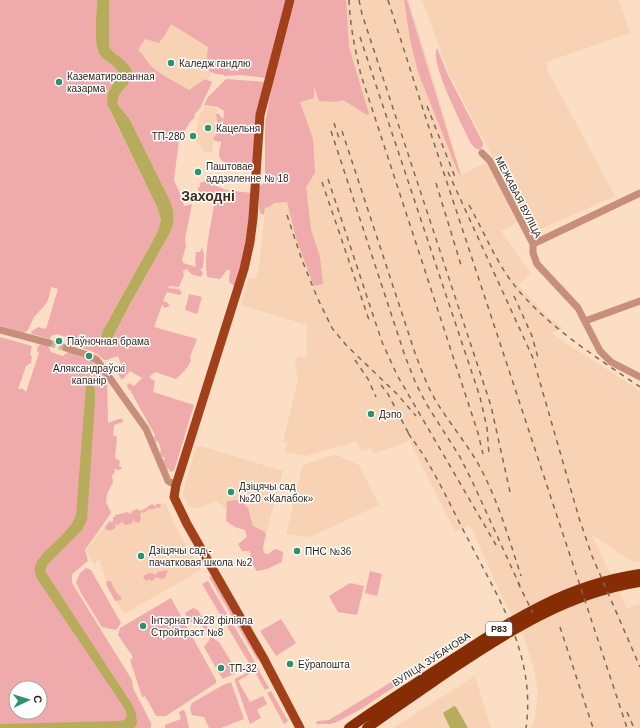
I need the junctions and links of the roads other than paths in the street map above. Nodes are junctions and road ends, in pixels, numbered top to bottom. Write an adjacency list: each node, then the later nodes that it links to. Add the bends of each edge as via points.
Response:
1 (290, 0): 11 (main road, via 260,115 250,242 244,269)
2 (482, 153): 4 (street, МЕЖАВАЯ ВУЛІЦА, via 490,161)
3 (640, 193): 4 (street)
4 (533, 244): 6 (street, МЕЖАВАЯ ВУЛІЦА, via 537,264 578,308)
5 (640, 301): 6 (street)
6 (585, 321): 10 (street, МЕЖАВАЯ ВУЛІЦА, via 600,351 611,362)
7 (0, 330): 8 (street)
8 (49, 343)
9 (66, 348): 11 (street, via 92,357 106,371 146,430 168,481)
10 (640, 378)
11 (176, 485): 14 (main road, via 174,497 185,521)
12 (640, 574): 15 (highway, ВУЛІЦА ЗУБАЧОВА / Р83, via 583,588 533,609 483,639)
13 (640, 582): 15 (highway, ВУЛІЦА ЗУБАЧОВА / Р83, via 586,596 537,616)
14 (264, 659): 16 (main road); 17 (main road)
15 (374, 717): 18 (highway, ВУЛІЦА ЗУБАЧОВА / Р83); 19 (highway, ВУЛІЦА ЗУБАЧОВА / Р83)
16 (300, 728)
17 (306, 728)
18 (349, 728)
19 (367, 728)

